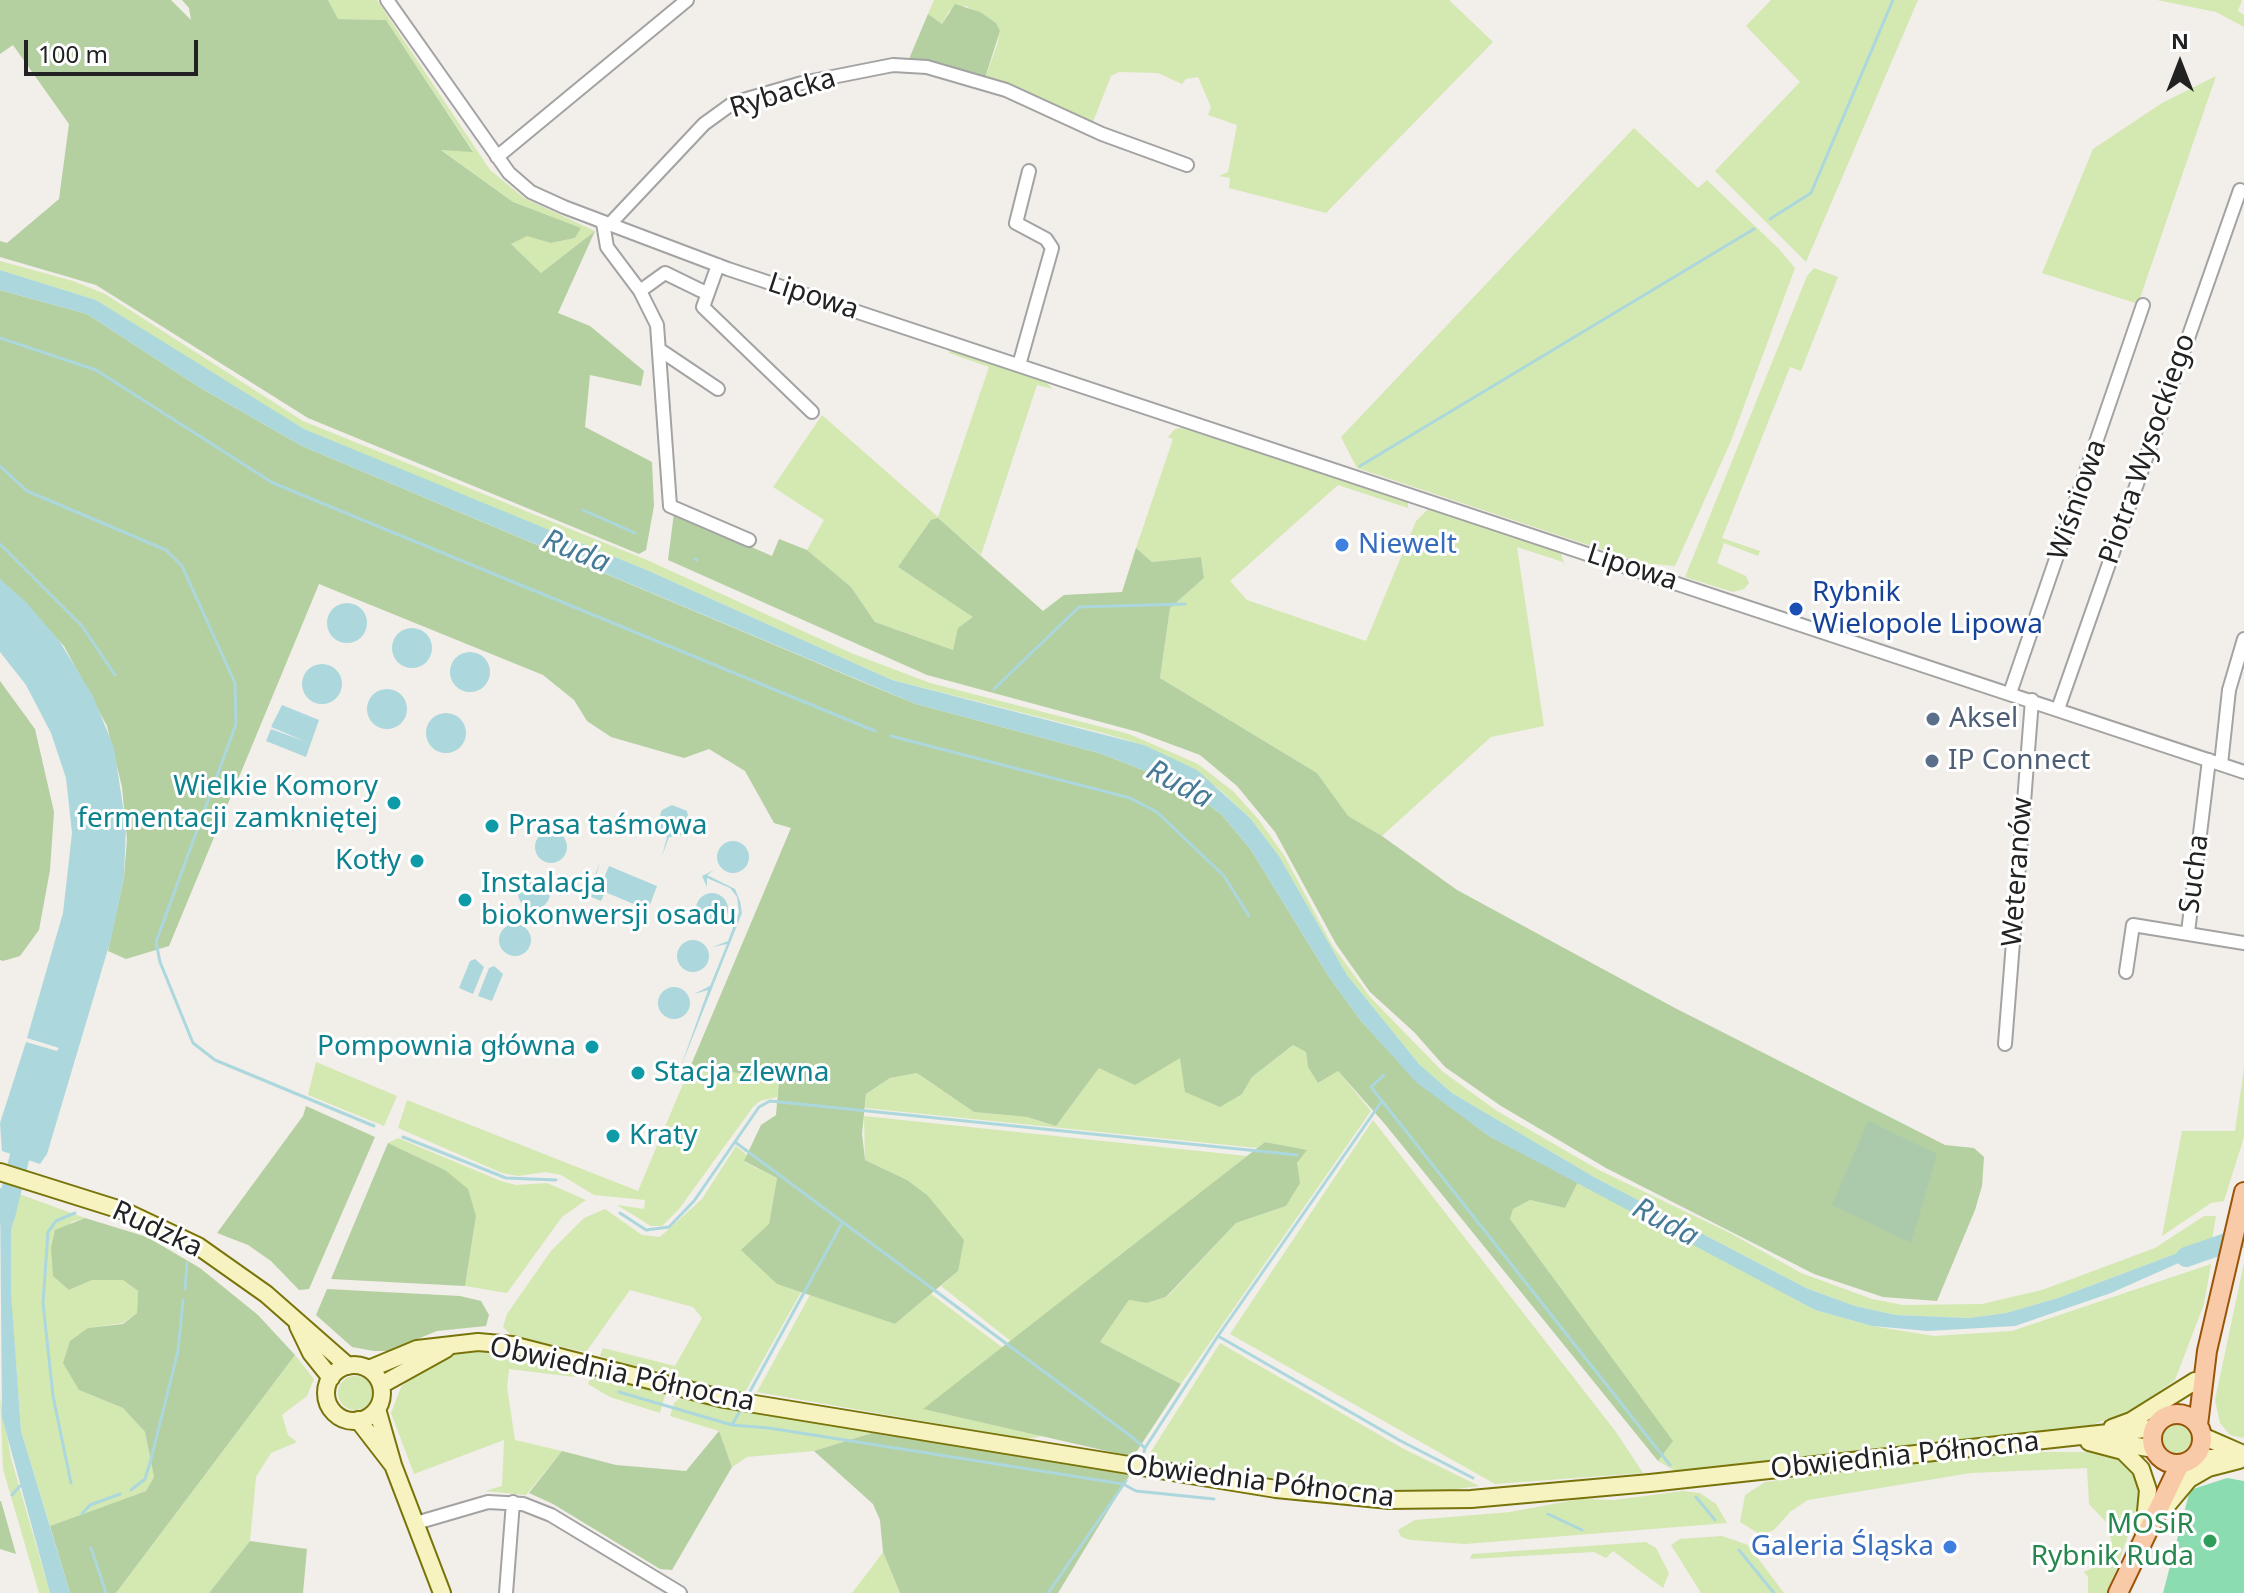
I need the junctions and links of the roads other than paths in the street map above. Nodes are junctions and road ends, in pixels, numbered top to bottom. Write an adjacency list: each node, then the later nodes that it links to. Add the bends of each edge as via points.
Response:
1 (387, 0): 3 (street)
2 (687, 0): 3 (street)
3 (497, 157): 7 (street, via 531,192)
4 (1187, 165): 7 (street, Rybacka, via 1006,90 913,64 802,83 733,103 704,124)
5 (1029, 171): 13 (street, via 1016,223 1049,241 1052,252)
6 (2240, 190): 20 (street, Piotra Wysockiego)
7 (606, 224): 8 (street, Lipowa); 9 (street, via 607,247)
8 (718, 265): 10 (street); 13 (street, Lipowa)
9 (640, 291): 10 (street, via 665,273); 12 (street, via 654,317)
10 (706, 293): 15 (street, via 703,307)
11 (2143, 305): 18 (street, Wiśniowa)
12 (660, 350): 14 (street); 16 (street, via 670,506)
13 (1019, 365): 18 (street, Lipowa)
14 (718, 389)
15 (812, 412)
16 (749, 540)
17 (2244, 639): 21 (street, Sucha)
18 (2010, 693): 19 (street, Lipowa)
19 (2032, 700): 20 (street, Lipowa); 26 (street, Weteranów)
20 (2058, 709): 21 (street, Lipowa)
21 (2215, 762): 22 (street, Lipowa); 23 (street, Sucha)
22 (2244, 772)
23 (2188, 932): 24 (street, Sucha); 25 (street, via 2133,925)
24 (2244, 943)
25 (2126, 972)
26 (2005, 1044)
27 (0, 1172): 29 (main road, Rudzka, via 170,1231 230,1267)
28 (2242, 1201): 31 (main road)
29 (296, 1322): 32 (main road, Rudzka); 34 (main road, Rudzka)
30 (454, 1345): 33 (main road, Obwiednia Północna, via 417,1349); 36 (main road, Obwiednia Północna); 42 (main road, Obwiednia Północna, via 512,1345 735,1401 1360,1499 1471,1499)
31 (2207, 1351): 35 (main road); 41 (main road)
32 (348, 1366): 33 (main road); 34 (main road)
33 (369, 1369): 36 (main road)
34 (331, 1378): 39 (main road, via 327,1396 332,1409)
35 (2195, 1381): 38 (main road); 42 (main road, via 2120,1426)
36 (381, 1385): 37 (main road)
37 (377, 1409): 39 (main road); 46 (main road)
38 (2175, 1414): 40 (main road); 41 (main road, via 2189,1417)
39 (358, 1420): 46 (main road)
40 (2154, 1428): 42 (main road, Obwiednia Północna); 43 (main road)
41 (2200, 1430): 44 (main road); 45 (main road, via 2199,1452)
42 (2076, 1439): 43 (main road, Obwiednia Północna); 49 (main road, via 2119,1449 2137,1462 2148,1490)
43 (2157, 1453): 45 (main road); 49 (main road, via 2157,1490)
44 (2242, 1458): 45 (main road); 49 (main road, via 2189,1479)
45 (2187, 1461): 49 (main road)
46 (393, 1465): 48 (main road)
47 (513, 1502): 48 (street, via 488,1502); 51 (street); 52 (street, via 551,1515)
48 (416, 1523): 50 (main road)
49 (2144, 1533): 53 (main road)
50 (442, 1593)
51 (506, 1593)
52 (680, 1593)
53 (2118, 1593)

